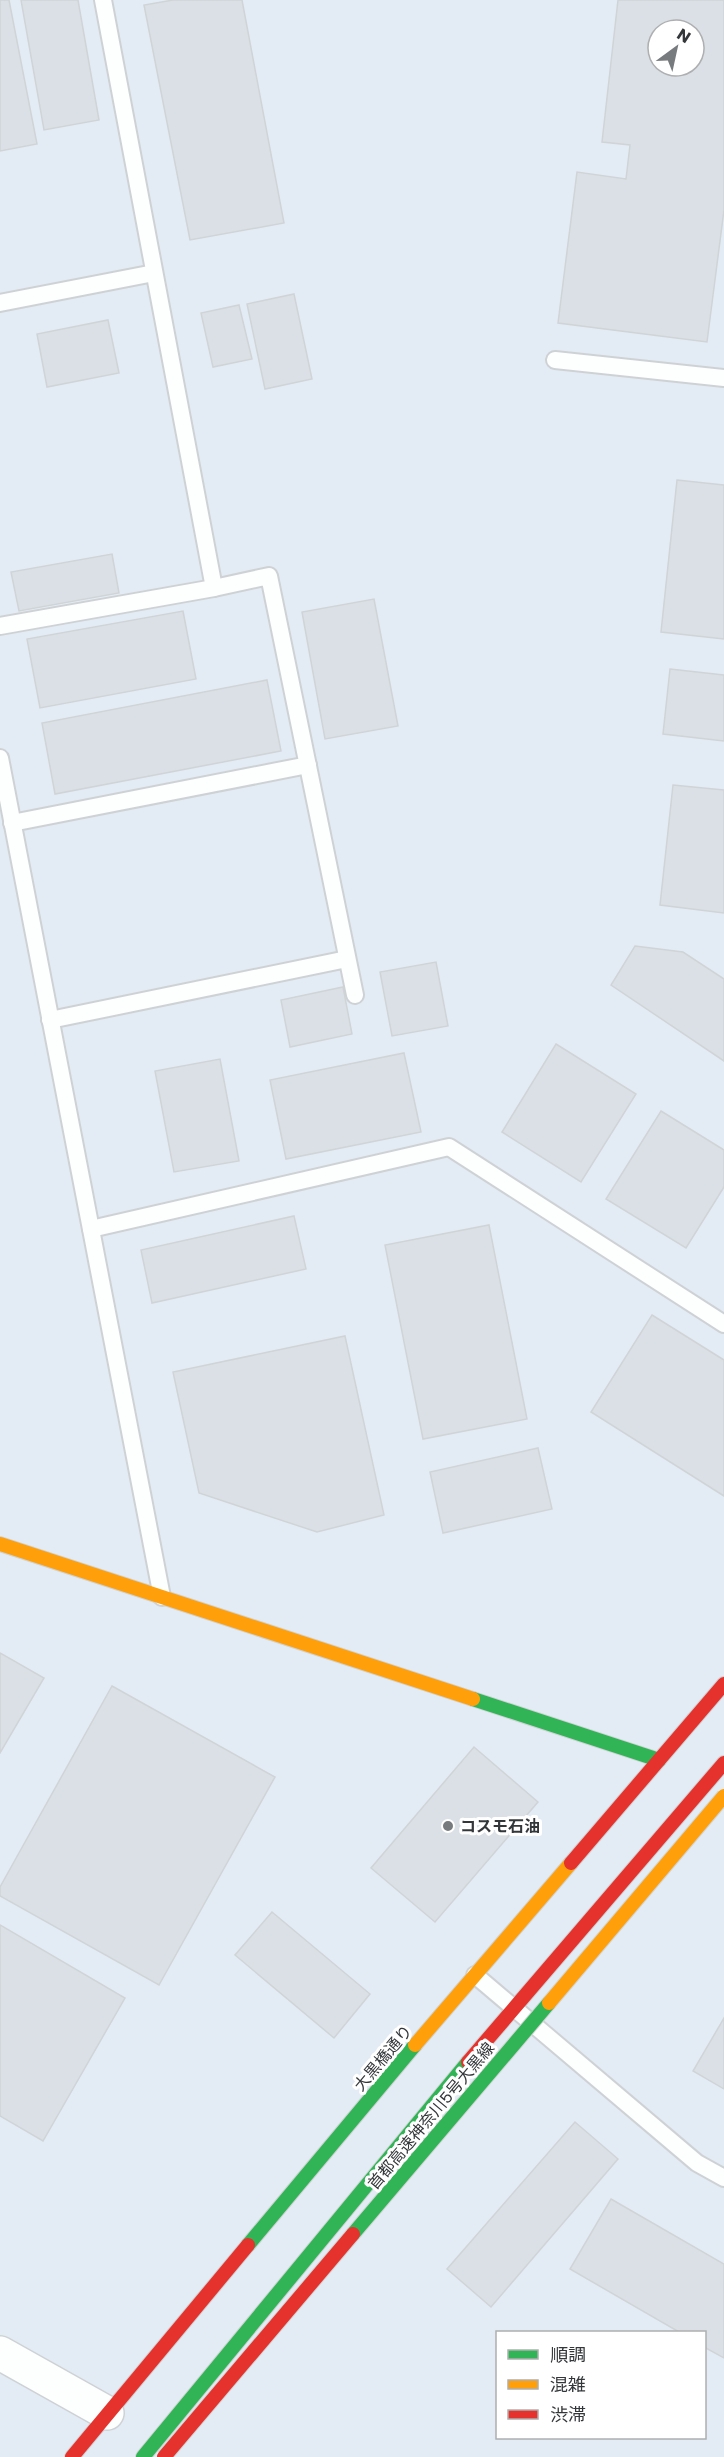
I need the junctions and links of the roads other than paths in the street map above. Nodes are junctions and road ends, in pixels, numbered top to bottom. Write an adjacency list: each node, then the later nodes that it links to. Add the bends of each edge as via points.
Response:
1 (103, 0): 2 (lane)
2 (154, 273): 3 (lane); 6 (lane)
3 (0, 303)
4 (555, 360): 5 (lane)
5 (724, 378)
6 (214, 588): 7 (lane); 9 (lane, via 269,576)
7 (0, 626)
8 (0, 758): 10 (lane)
9 (308, 765): 10 (lane); 11 (lane)
10 (12, 823): 13 (lane)
11 (347, 959): 12 (lane); 13 (lane)
12 (355, 995)
13 (50, 1020): 14 (lane)
14 (91, 1229): 15 (lane, via 449,1147); 17 (lane)
15 (724, 1324)
16 (0, 1544): 17 (main road)
17 (162, 1597): 19 (main road)
18 (724, 1684): 19 (main road, 大黒橋通り)
19 (659, 1760): 22 (main road, 大黒橋通り)
20 (724, 1763): 23 (main road)
21 (724, 1796): 31 (main road, 首都高速神奈川5号大黒線, bridge)
22 (475, 1975): 23 (lane); 28 (main road, 大黒橋通り)
23 (513, 2008): 26 (lane, via 698,2163); 30 (main road)
24 (554, 2027): 25 (main road)
25 (538, 2045)
26 (724, 2178)
27 (0, 2353): 28 (street)
28 (107, 2413): 29 (main road, 大黒橋通り)
29 (72, 2457)
30 (143, 2457)
31 (164, 2457)

